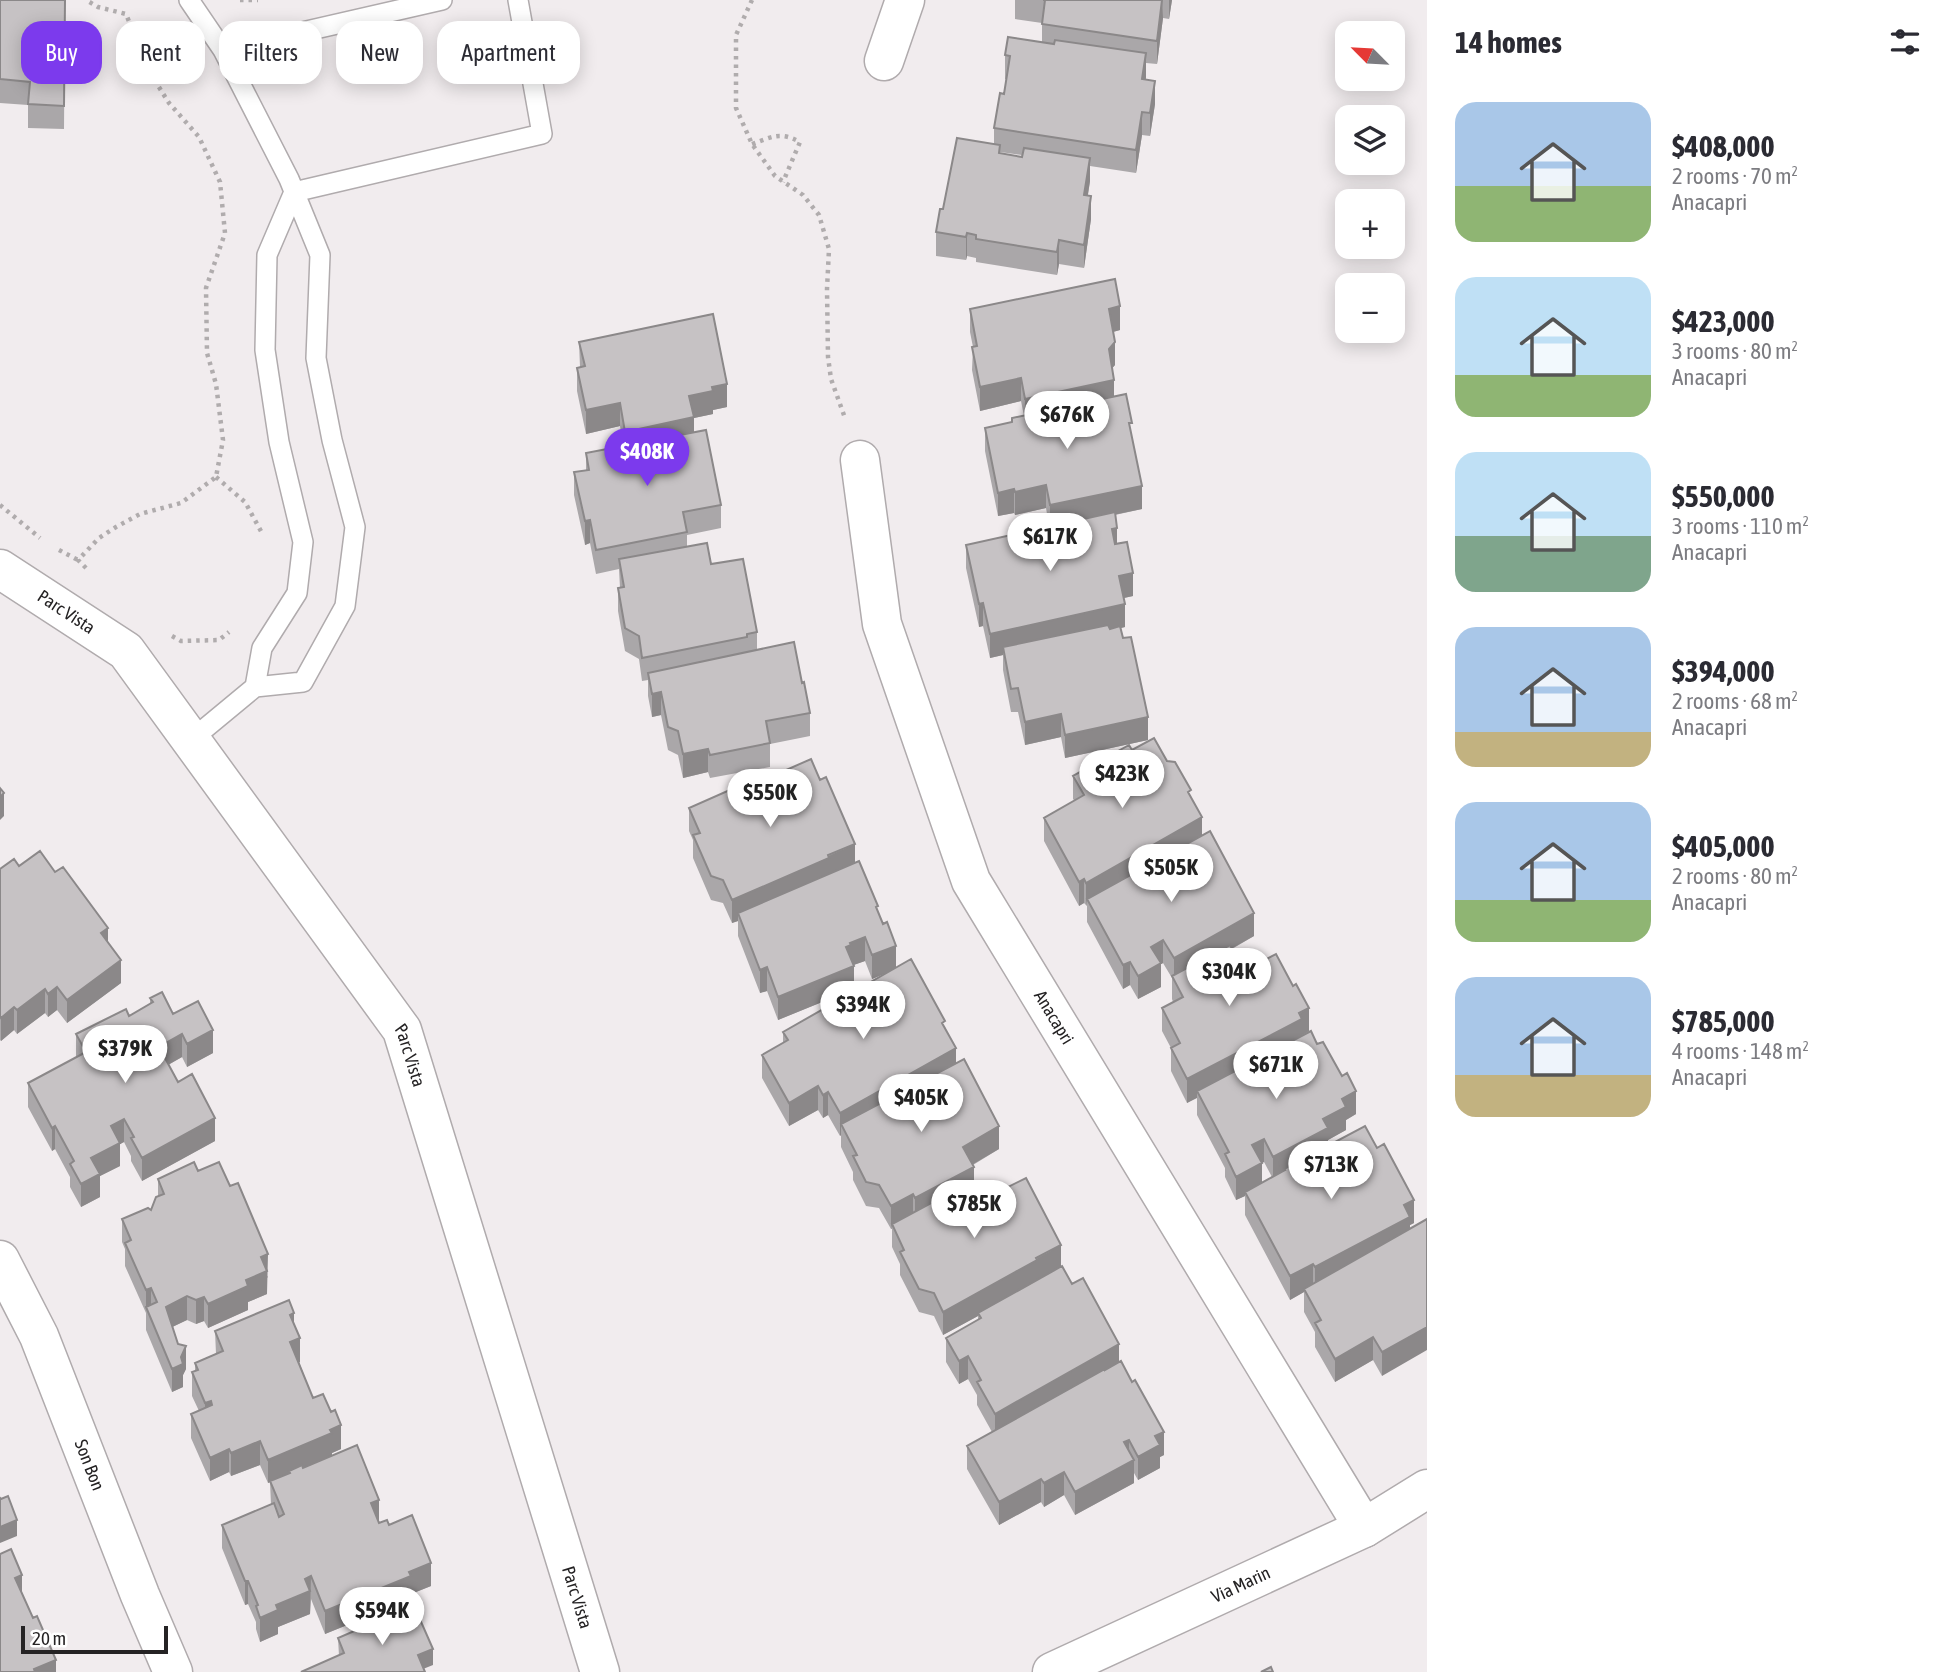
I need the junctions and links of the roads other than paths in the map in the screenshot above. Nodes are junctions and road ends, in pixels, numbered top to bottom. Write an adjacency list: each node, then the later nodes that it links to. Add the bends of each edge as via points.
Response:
1 (189, 0): 6 (lane)
2 (442, 0): 5 (lane)
3 (518, 0): 9 (lane, via 542,134)
4 (905, 0): 7 (street)
5 (322, 27)
6 (219, 44)
7 (884, 61)
8 (240, 84): 9 (lane)
9 (294, 192): 12 (lane, via 267,254 265,350 279,442 303,542 297,593 262,648); 12 (lane, via 320,255 316,358 355,527 345,606 303,682)
10 (860, 460): 16 (street, Anacapri, via 882,624 971,881)
11 (0, 569): 13 (street, Parc Vista, via 126,651)
12 (255, 687): 13 (lane)
13 (191, 740): 18 (street, Parc Vista, via 402,1030)
14 (0, 1260): 17 (street, Son Bon, via 39,1336)
15 (1427, 1489): 16 (street, Via Marin)
16 (1364, 1528): 19 (street, Via Marin)
17 (173, 1672)
18 (600, 1672)
19 (1052, 1672)

